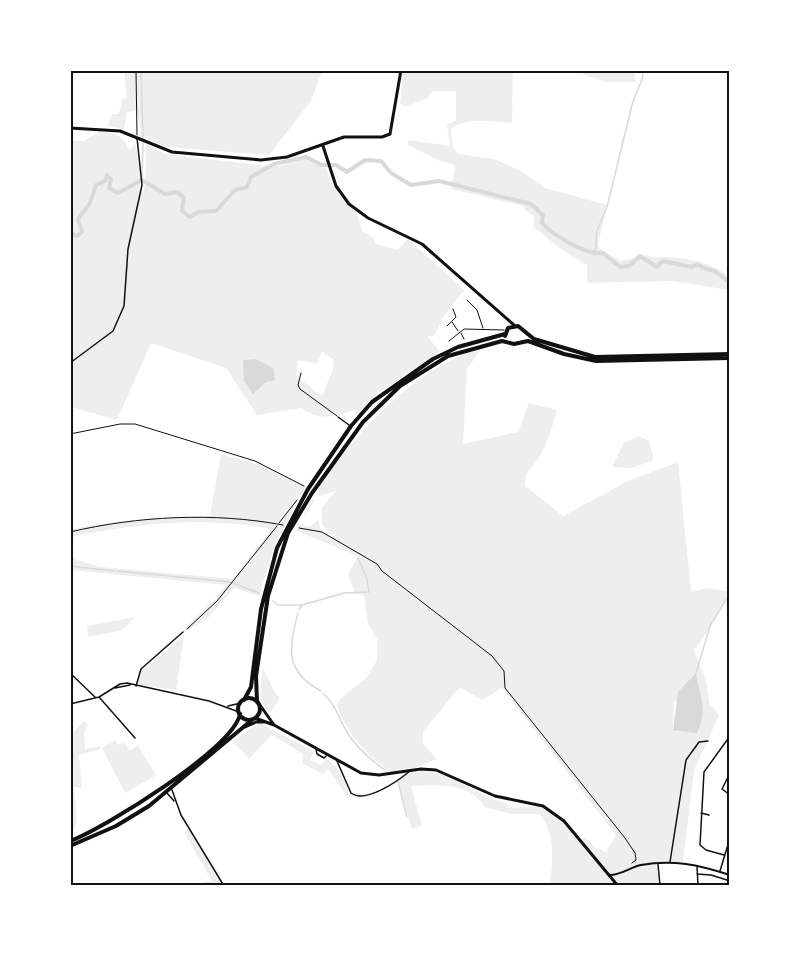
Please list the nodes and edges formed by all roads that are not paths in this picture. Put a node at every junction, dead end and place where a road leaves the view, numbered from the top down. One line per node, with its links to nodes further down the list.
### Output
1 (136, 70): 4 (lane)
2 (401, 70): 5 (main road)
3 (70, 128): 4 (main road)
4 (137, 137): 5 (main road); 21 (street)
5 (323, 146): 8 (main road)
6 (467, 300): 12 (lane)
7 (453, 309): 9 (lane)
8 (507, 321): 10 (main road); 13 (main road)
9 (452, 322): 11 (lane); 14 (lane)
10 (514, 325): 13 (highway); 15 (highway)
11 (447, 326)
12 (484, 330): 13 (lane); 14 (lane)
13 (506, 331): 19 (highway); 24 (highway)
14 (460, 332): 16 (lane); 17 (lane)
15 (524, 334): 18 (highway); 20 (highway)
16 (464, 339)
17 (449, 341)
18 (522, 341): 19 (highway); 20 (highway)
19 (508, 342): 25 (highway)
20 (729, 356)
21 (70, 363)
22 (301, 373): 23 (lane)
23 (338, 417): 24 (street)
24 (351, 426): 25 (street); 26 (highway)
25 (358, 429): 26 (highway)
26 (291, 521): 27 (highway)
27 (286, 532): 33 (highway); 35 (highway)
28 (183, 632): 30 (street)
29 (70, 673): 32 (street)
30 (136, 686): 31 (street); 36 (street)
31 (99, 697): 32 (street); 42 (street)
32 (95, 698): 34 (street)
33 (243, 701): 35 (highway); 36 (street); 37 (highway)
34 (70, 704)
35 (258, 704): 38 (highway); 39 (main road)
36 (227, 706): 37 (street)
37 (240, 713): 38 (highway); 47 (highway)
38 (254, 718): 39 (main road); 40 (highway)
39 (273, 725): 40 (main road); 44 (main road)
40 (241, 728): 48 (highway)
41 (729, 736): 52 (street)
42 (135, 738)
43 (708, 741): 58 (street)
44 (337, 761): 45 (main road); 45 (street)
45 (411, 770): 64 (main road)
46 (729, 773): 50 (street)
47 (166, 785): 49 (street); 55 (highway)
48 (172, 789): 49 (highway); 51 (street)
49 (167, 792): 51 (street); 56 (highway)
50 (729, 795)
51 (175, 801): 70 (street)
52 (701, 813): 53 (street); 57 (street)
53 (709, 815)
54 (729, 838): 57 (street)
55 (70, 840)
56 (70, 846)
57 (724, 855): 63 (street)
58 (670, 862): 59 (street); 60 (street)
59 (658, 863): 62 (street); 72 (street)
60 (697, 865): 61 (street); 65 (street)
61 (711, 869): 63 (street); 66 (street)
62 (623, 871): 64 (street); 68 (street)
63 (720, 872): 67 (street)
64 (608, 874): 68 (main road)
65 (697, 874): 66 (street); 73 (street)
66 (705, 874): 69 (street)
67 (729, 875)
68 (613, 880): 71 (main road)
69 (729, 881)
70 (224, 885)
71 (618, 885)
72 (660, 885)
73 (698, 885)

